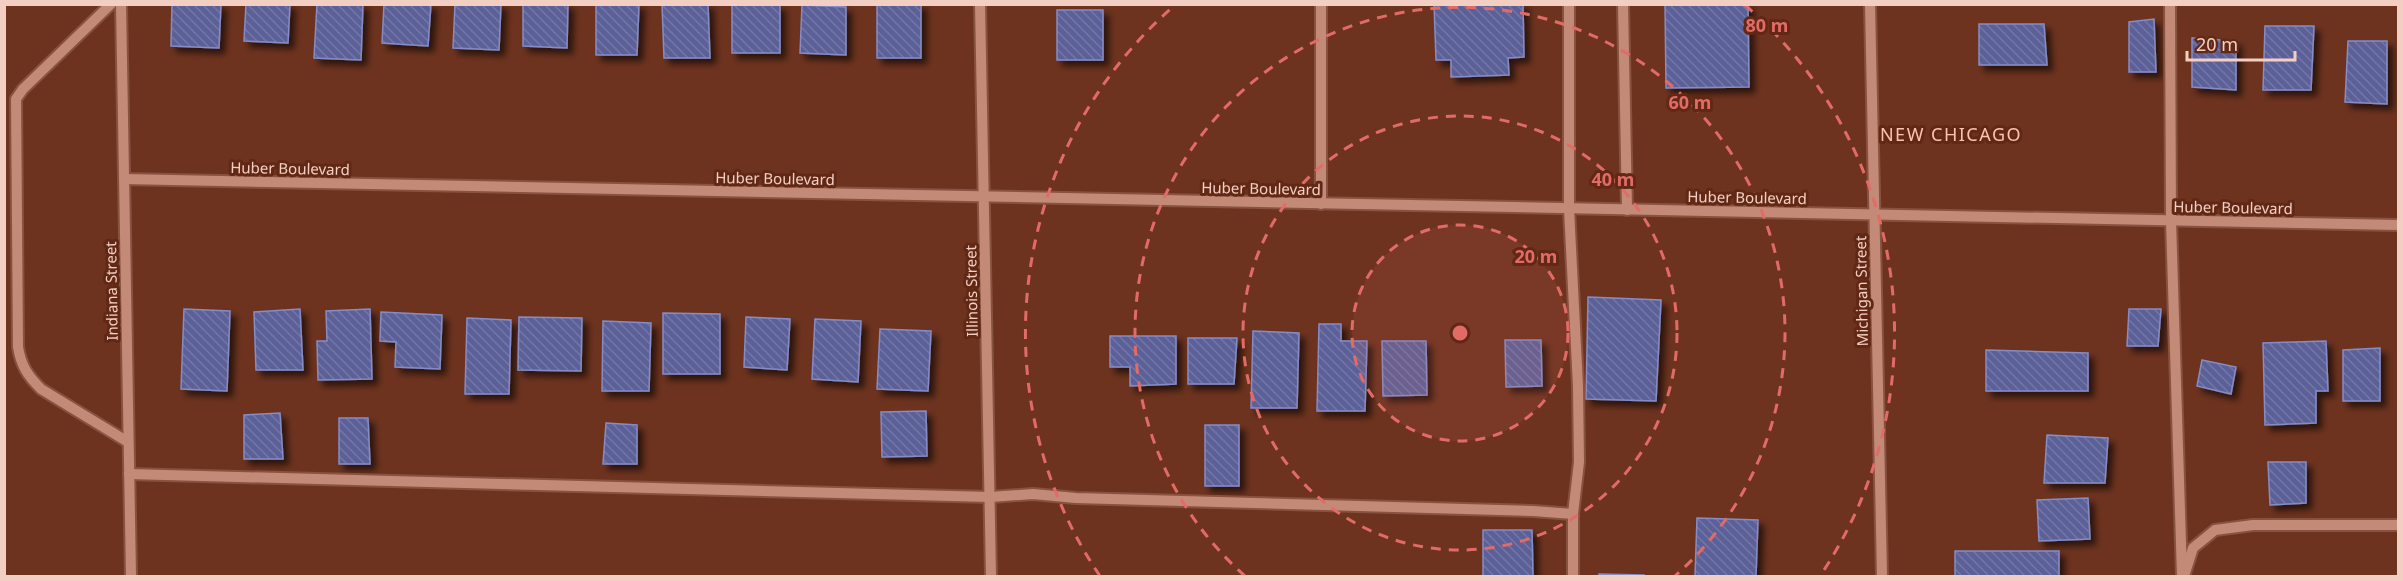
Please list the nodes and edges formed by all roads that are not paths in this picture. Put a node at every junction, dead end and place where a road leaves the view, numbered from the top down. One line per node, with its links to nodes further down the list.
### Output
1 (111, 4): 17 (street)
2 (120, 4): 9 (street, Indiana Street)
3 (980, 4): 10 (street, Illinois Street)
4 (1321, 4): 11 (street)
5 (1569, 4): 12 (street)
6 (1623, 4): 13 (street)
7 (1870, 4): 14 (street, Michigan Street)
8 (2170, 4): 15 (street)
9 (123, 179): 10 (street, Huber Boulevard); 17 (street, Indiana Street)
10 (984, 197): 11 (street, Huber Boulevard); 19 (street, Illinois Street)
11 (1321, 204): 12 (street, Huber Boulevard)
12 (1569, 209): 13 (street, Huber Boulevard); 20 (street)
13 (1627, 210): 14 (street, Huber Boulevard)
14 (1875, 215): 15 (street, Huber Boulevard); 25 (street, Michigan Street)
15 (2170, 221): 16 (street, Huber Boulevard); 26 (street)
16 (2398, 225)
17 (129, 442): 18 (street, Indiana Street)
18 (129, 474): 19 (street); 22 (street, Indiana Street)
19 (990, 497): 20 (street); 23 (street, Illinois Street)
20 (1573, 514): 24 (street)
21 (2398, 525): 26 (street)
22 (131, 576)
23 (991, 576)
24 (1573, 576)
25 (1881, 576)
26 (2183, 576)

